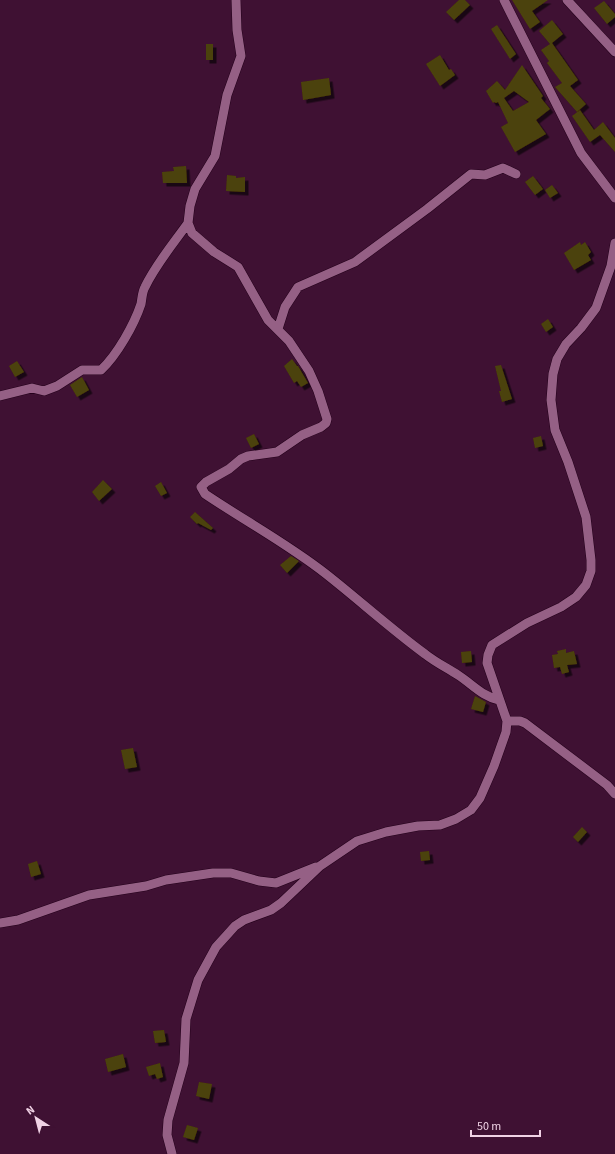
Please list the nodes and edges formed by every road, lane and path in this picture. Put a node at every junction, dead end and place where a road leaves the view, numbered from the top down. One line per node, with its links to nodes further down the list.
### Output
1 (236, 0): 7 (street)
2 (504, 0): 6 (street)
3 (567, 0): 4 (street)
4 (615, 52)
5 (516, 174): 9 (street)
6 (615, 197)
7 (188, 223): 9 (street); 10 (street)
8 (615, 243): 11 (street)
9 (278, 329): 11 (street)
10 (0, 396)
11 (499, 700): 12 (street)
12 (507, 721): 13 (street); 14 (street)
13 (615, 794)
14 (320, 866): 15 (street); 16 (street)
15 (0, 923)
16 (172, 1154)

